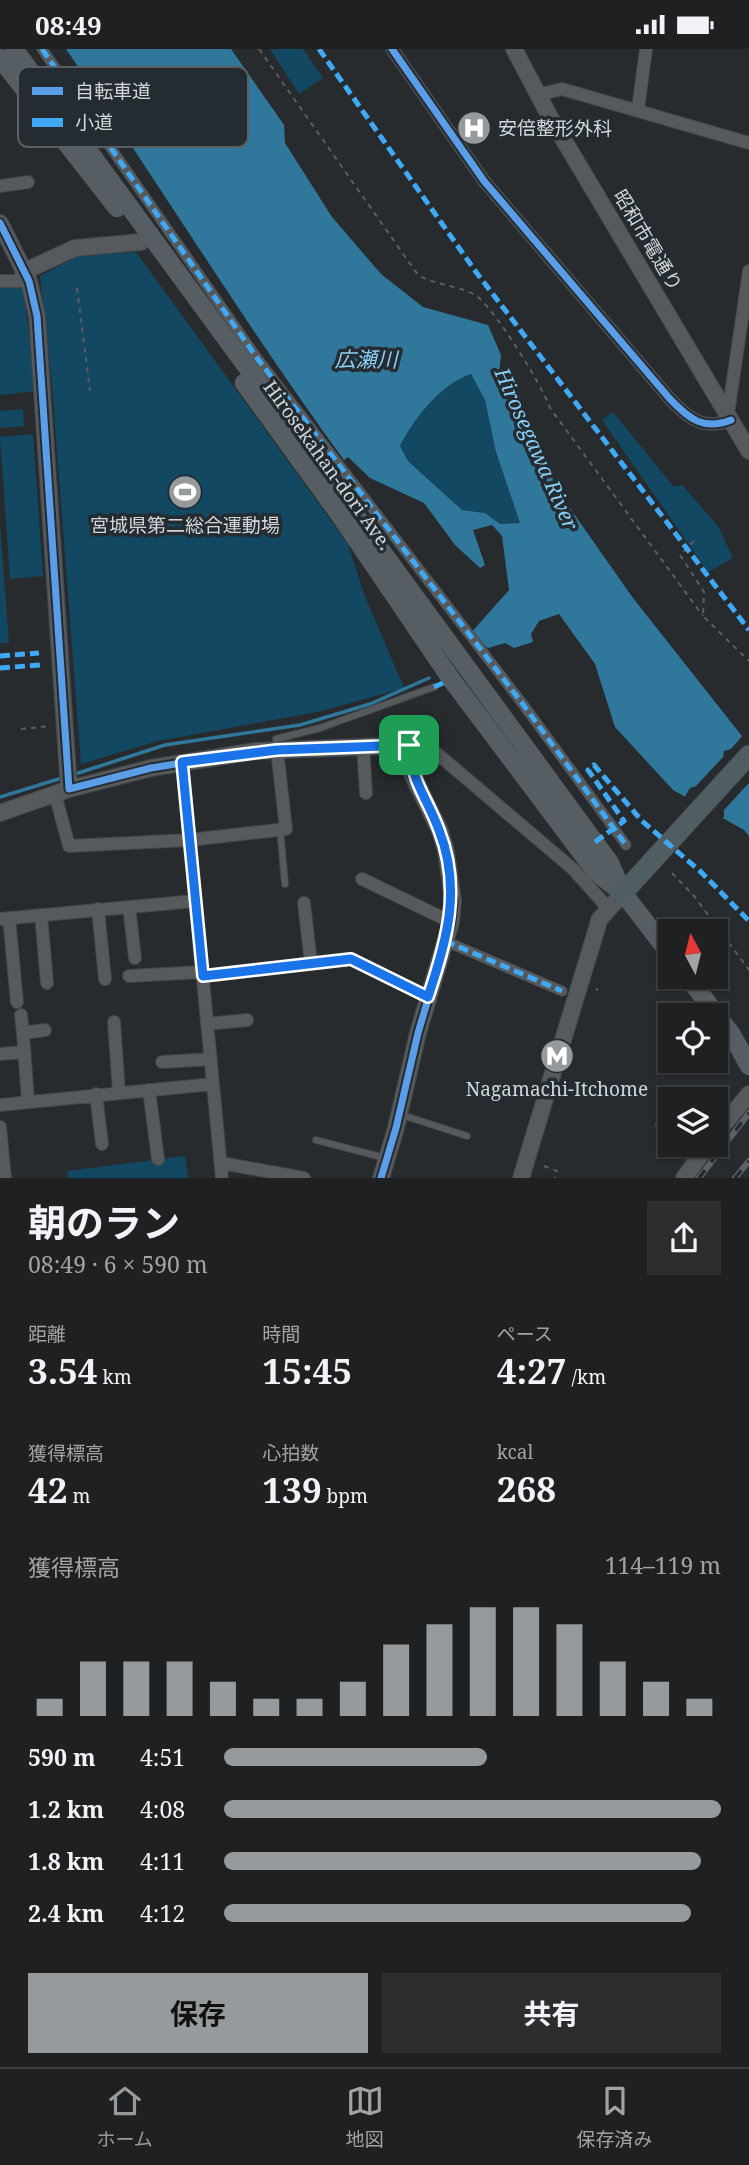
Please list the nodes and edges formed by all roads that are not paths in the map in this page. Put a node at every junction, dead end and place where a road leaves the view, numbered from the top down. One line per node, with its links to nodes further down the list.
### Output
1 (14, 49): 7 (main road, Hirosekahan-dori Ave.)
2 (42, 49): 8 (street)
3 (392, 49): 23 (street)
4 (514, 49): 10 (street, 昭和市電通り)
5 (646, 49): 11 (street)
6 (0, 58): 9 (main road, Hirosekahan-dori Ave.)
7 (27, 67)
8 (55, 67)
9 (18, 81)
10 (537, 95): 11 (street); 23 (street, 昭和市電通り)
11 (638, 109): 12 (street)
12 (749, 143)
13 (68, 147): 19 (main road, Hirosekahan-dori Ave.)
14 (86, 147): 41 (main road, Hirosekahan-dori Ave.)
15 (110, 147): 38 (street)
16 (28, 181): 17 (street)
17 (0, 186)
18 (0, 223): 21 (street)
19 (141, 242): 21 (street); 34 (main road, Hirosekahan-dori Ave.)
20 (749, 271): 23 (street)
21 (26, 277): 22 (street); 31 (street)
22 (0, 281)
23 (729, 417): 24 (street, 昭和市電通り)
24 (747, 444)
25 (434, 687): 26 (lane)
26 (276, 744): 28 (street); 30 (street); 35 (street)
27 (409, 745): 28 (street); 37 (street); 49 (street)
28 (363, 747): 32 (street)
29 (749, 755): 41 (main road)
30 (182, 762): 31 (street); 36 (street)
31 (64, 789): 33 (street); 36 (street)
32 (366, 793)
33 (0, 813)
34 (564, 827): 37 (street); 41 (main road, Hirosekahan-dori Ave.)
35 (280, 829): 36 (street); 40 (lane)
36 (190, 840): 42 (street)
37 (545, 845): 46 (street)
38 (625, 845)
39 (362, 879): 49 (street)
40 (285, 884)
41 (623, 893): 46 (street); 50 (main road, Hirosekahan-dori Ave.)
42 (195, 901): 44 (street); 54 (street)
43 (304, 903): 53 (street)
44 (129, 907): 45 (street); 52 (street)
45 (98, 909): 47 (street); 56 (street)
46 (609, 909): 94 (street)
47 (41, 915): 48 (street); 57 (street)
48 (5, 918): 61 (street)
49 (451, 922): 51 (street)
50 (658, 938)
51 (446, 941): 59 (street); 60 (street)
52 (135, 958)
53 (311, 963): 54 (street); 60 (street)
54 (202, 974): 55 (street); 65 (street)
55 (129, 977)
56 (105, 979)
57 (47, 983)
58 (697, 989): 72 (main road)
59 (562, 991)
60 (428, 997): 80 (street)
61 (17, 1002)
62 (21, 1015): 67 (street)
63 (247, 1020): 65 (street)
64 (114, 1022): 75 (street)
65 (207, 1024): 70 (street)
66 (46, 1030): 67 (street)
67 (23, 1033): 68 (street)
68 (24, 1052): 69 (street); 78 (street)
69 (0, 1054)
70 (211, 1059): 71 (street); 73 (street)
71 (162, 1062)
72 (749, 1066)
73 (213, 1084): 74 (street); 89 (street)
74 (149, 1090): 75 (street); 87 (street)
75 (119, 1093): 76 (street)
76 (96, 1094): 78 (street); 85 (street)
77 (749, 1094): 81 (street)
78 (29, 1101): 79 (street)
79 (0, 1105)
80 (400, 1114): 83 (lane); 88 (street)
81 (728, 1119)
82 (0, 1127): 90 (street)
83 (467, 1136)
84 (316, 1140): 88 (lane)
85 (102, 1145)
86 (699, 1157): 95 (street)
87 (158, 1159)
88 (387, 1159): 93 (street)
89 (221, 1163): 91 (street); 92 (street)
90 (5, 1178)
91 (222, 1178)
92 (304, 1178)
93 (381, 1178)
94 (521, 1178)
95 (684, 1178)

